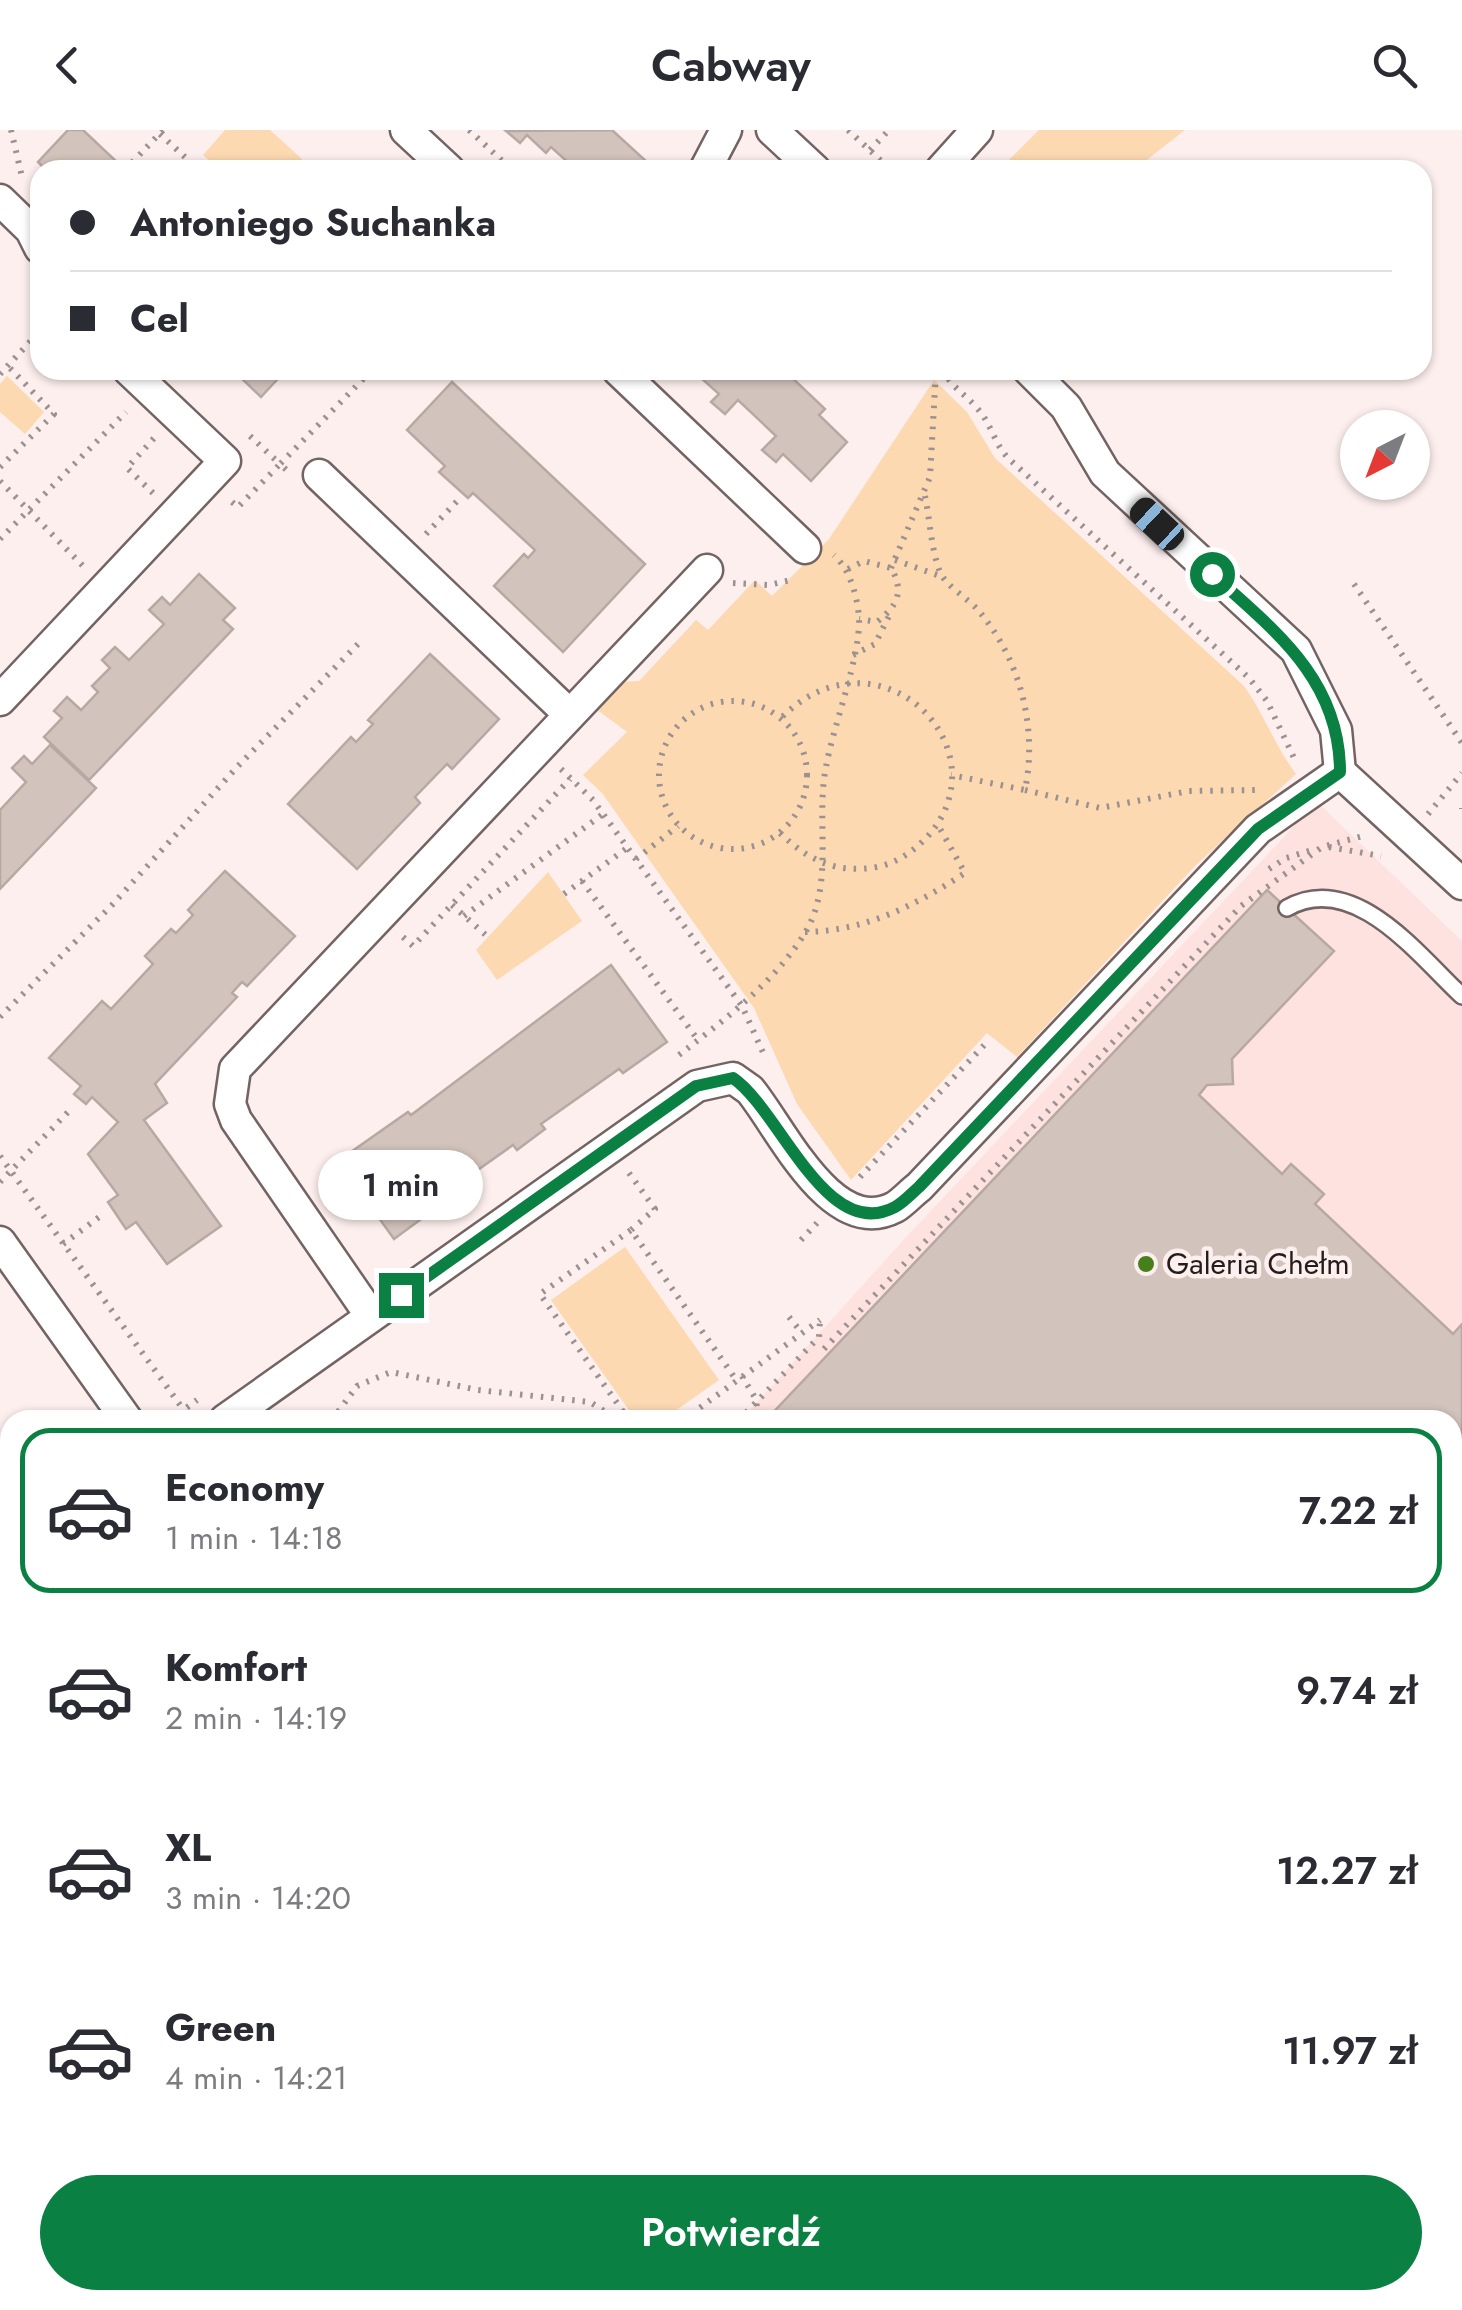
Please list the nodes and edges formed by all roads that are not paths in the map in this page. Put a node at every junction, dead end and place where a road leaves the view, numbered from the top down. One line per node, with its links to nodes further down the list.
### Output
1 (406, 130): 5 (street)
2 (726, 130): 6 (street)
3 (772, 130): 7 (street)
4 (977, 130): 8 (street)
5 (438, 160)
6 (711, 160)
7 (804, 160)
8 (950, 160)
9 (12, 193): 10 (street)
10 (30, 228)
11 (140, 380): 17 (street)
12 (628, 380): 15 (street)
13 (1039, 380): 19 (street)
14 (318, 475): 18 (street)
15 (812, 561)
16 (707, 570): 18 (street)
17 (0, 700)
18 (568, 714): 24 (street)
19 (1319, 785): 20 (street); 24 (street)
20 (1460, 879)
21 (1286, 908): 22 (lane)
22 (1462, 996)
23 (0, 1242): 25 (street)
24 (371, 1316): 26 (street)
25 (120, 1410)
26 (239, 1410)

